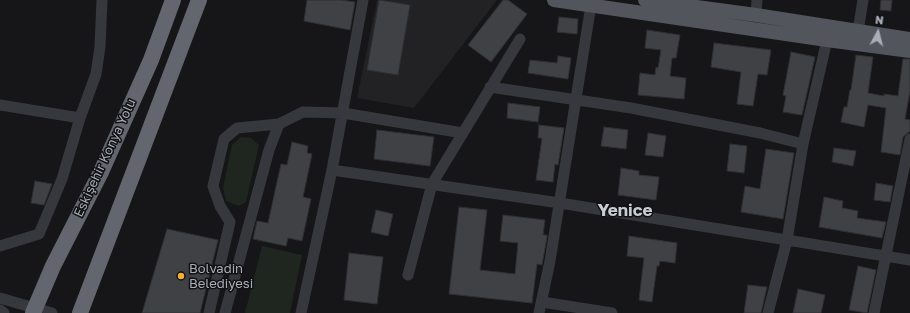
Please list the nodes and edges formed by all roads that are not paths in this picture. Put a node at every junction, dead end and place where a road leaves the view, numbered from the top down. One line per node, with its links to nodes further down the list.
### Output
1 (102, 0): 20 (street)
2 (172, 0): 36 (highway, Eskişehir Konya Yolu)
3 (199, 0): 39 (highway, Eskişehir Konya Yolu)
4 (363, 0): 19 (street)
5 (554, 0): 9 (main road)
6 (645, 0): 10 (main road)
7 (757, 0): 10 (street)
8 (863, 0): 11 (street)
9 (590, 3): 14 (main road); 17 (street)
10 (756, 15): 11 (main road)
11 (858, 31): 12 (main road)
12 (910, 39)
13 (520, 40): 16 (street)
14 (827, 40): 15 (main road); 24 (street)
15 (910, 51)
16 (490, 87): 17 (street); 22 (street)
17 (576, 100): 24 (street); 27 (street)
18 (0, 105): 20 (street)
19 (343, 113): 21 (street); 22 (street); 25 (street)
20 (80, 118): 29 (street)
21 (279, 124): 40 (street); 41 (street)
22 (463, 132): 26 (street)
23 (910, 139): 30 (street)
24 (803, 144): 28 (street)
25 (332, 170): 26 (street); 42 (street)
26 (432, 184): 27 (street); 32 (street)
27 (560, 203): 28 (street); 34 (street)
28 (787, 240): 30 (street); 44 (street)
29 (0, 246)
30 (886, 257): 31 (street); 45 (street)
31 (910, 260)
32 (408, 275)
33 (0, 298): 36 (street)
34 (541, 308): 43 (street)
35 (0, 310): 37 (street)
36 (34, 310): 38 (street)
37 (4, 313)
38 (52, 313)
39 (80, 313)
40 (209, 313)
41 (225, 313)
42 (301, 313)
43 (612, 313)
44 (768, 313)
45 (874, 313)

